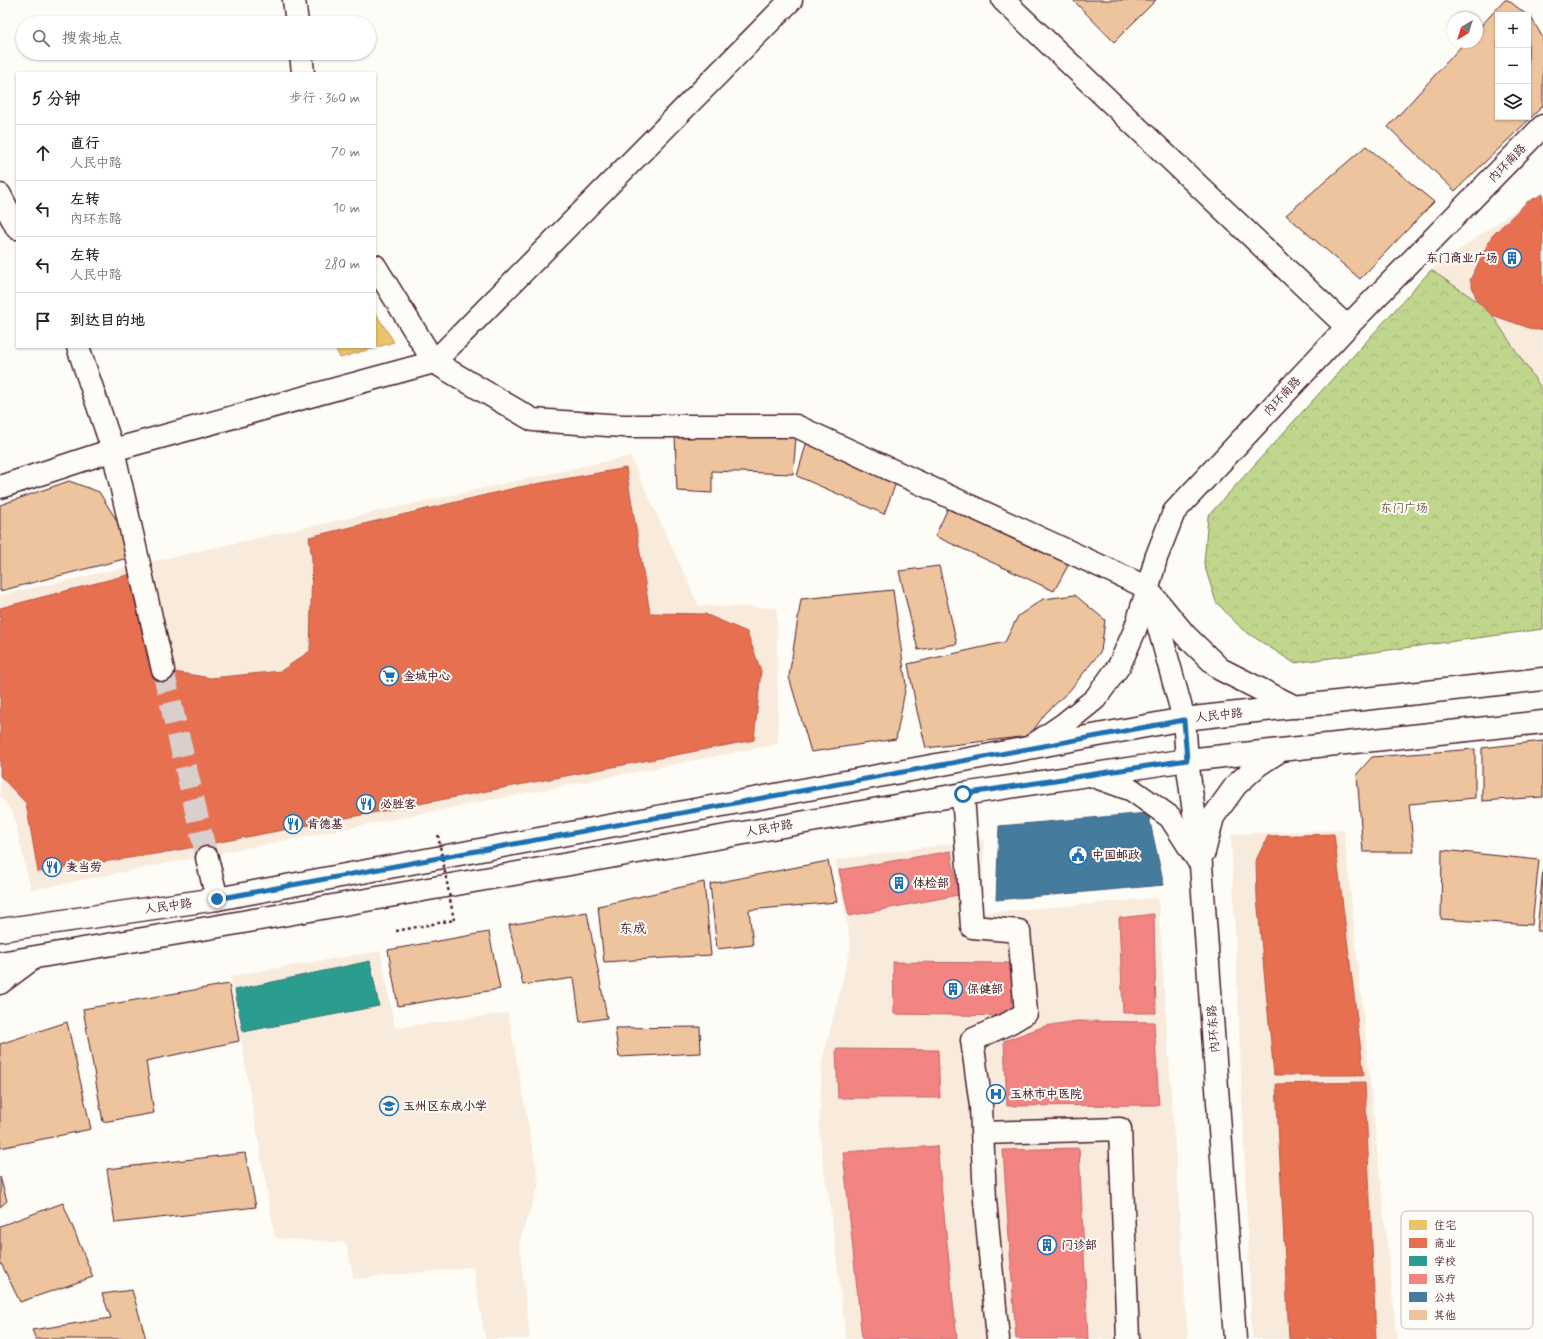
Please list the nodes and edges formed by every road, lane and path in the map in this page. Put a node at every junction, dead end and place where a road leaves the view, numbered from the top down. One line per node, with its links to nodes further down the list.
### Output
1 (294, 0): 4 (main road)
2 (791, 0): 13 (main road)
3 (1003, 0): 11 (main road)
4 (296, 16)
5 (302, 60): 6 (main road)
6 (303, 72)
7 (1543, 126): 11 (main road, 内环南路)
8 (0, 195): 9 (main road)
9 (16, 226)
10 (376, 268): 13 (main road)
11 (1347, 327): 16 (main road, 内环南路)
12 (78, 348): 14 (main road)
13 (434, 362): 14 (main road); 16 (main road)
14 (113, 450): 15 (main road); 17 (main road)
15 (0, 487)
16 (1148, 588): 19 (main road); 20 (main road); 22 (main road, 内环南路)
17 (163, 670)
18 (1543, 679): 19 (main road, 人民中路)
19 (1296, 707): 20 (main road, 人民中路)
20 (1184, 720): 22 (main road, 人民中路); 24 (main road, 内环东路)
21 (1543, 722): 23 (main road, 人民中路)
22 (1027, 749): 30 (main road, 人民中路)
23 (1284, 749): 24 (main road, 人民中路); 29 (main road)
24 (1187, 760): 25 (main road, 人民中路); 29 (main road, 内环东路)
25 (1087, 774): 26 (main road, 人民中路); 29 (main road)
26 (963, 794): 33 (main road, 人民中路); 36 (main road)
27 (438, 834): 32 (path, bridge)
28 (207, 858): 30 (main road)
29 (1201, 865): 39 (main road, 内环东路)
30 (217, 899): 31 (main road, 人民中路)
31 (0, 930)
32 (396, 931)
33 (35, 957): 34 (main road, 人民中路); 35 (main road)
34 (0, 963)
35 (0, 983)
36 (983, 1133): 37 (main road); 38 (main road)
37 (998, 1339)
38 (1128, 1339)
39 (1236, 1339)

